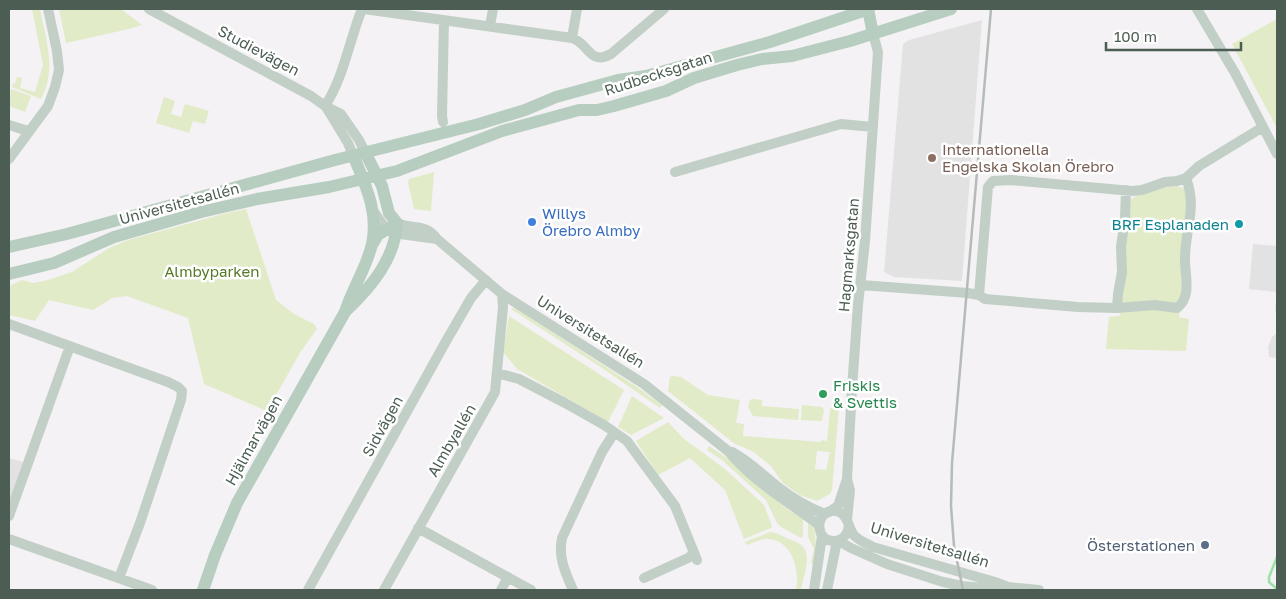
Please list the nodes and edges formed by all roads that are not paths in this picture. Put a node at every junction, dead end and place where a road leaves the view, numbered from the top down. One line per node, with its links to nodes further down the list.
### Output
1 (48, 9): 19 (street)
2 (149, 9): 14 (street, Studievägen)
3 (363, 9): 10 (street); 14 (street)
4 (493, 9): 11 (street)
5 (577, 9): 13 (street)
6 (664, 9): 13 (street)
7 (868, 9): 12 (main road); 20 (main road, Rudbecksgatan)
8 (951, 9): 12 (main road, Rudbecksgatan)
9 (1197, 9): 17 (street)
10 (444, 20): 11 (street); 15 (street)
11 (490, 26): 13 (street)
12 (873, 34): 18 (street, Hagmarksgatan); 24 (main road, Rudbecksgatan)
13 (572, 38)
14 (325, 106): 20 (street, Studievägen)
15 (443, 122)
16 (9, 126): 19 (street)
17 (1263, 126): 21 (street); 25 (street)
18 (873, 127): 23 (street); 34 (street, Hagmarksgatan)
19 (28, 131): 22 (street)
20 (359, 154): 24 (main road, Studievägen); 26 (main road); 31 (main road, Universitetsallén)
21 (1277, 154)
22 (9, 159)
23 (675, 172)
24 (376, 175): 26 (main road, Universitetsallén); 29 (main road)
25 (1186, 178): 27 (street); 37 (street)
26 (363, 179): 28 (main road); 32 (main road, Universitetsallén)
27 (1126, 190): 36 (street); 37 (street)
28 (373, 211): 29 (street); 30 (main road, Hjälmarvägen)
29 (393, 229): 30 (main road); 33 (street, Universitetsallén); 38 (main road, Hjälmarvägen)
30 (372, 245): 38 (main road, Hjälmarvägen)
31 (9, 247)
32 (9, 274)
33 (486, 280): 35 (street, Universitetsallén); 59 (street, Sidvägen)
34 (861, 285): 36 (street); 44 (street, Hagmarksgatan)
35 (502, 294): 41 (street, Almbyallén); 43 (street, Universitetsallén)
36 (979, 295): 37 (street)
37 (1117, 308)
38 (345, 312): 58 (main road, Hjälmarvägen)
39 (9, 324): 40 (street)
40 (70, 346): 46 (street); 54 (street)
41 (497, 373): 42 (street); 49 (street, Almbyallén)
42 (614, 433): 55 (street); 63 (street)
43 (728, 451): 45 (street, Universitetsallén); 48 (street, Universitetsallén)
44 (847, 479): 45 (street, Hagmarksgatan); 47 (street, Hagmarksgatan)
45 (827, 513): 47 (street); 48 (street)
46 (9, 516)
47 (848, 522): 52 (street); 56 (street, Universitetsallén)
48 (819, 525): 50 (street)
49 (418, 528): 53 (street); 60 (street, Almbyallén)
50 (822, 536): 52 (street); 64 (street)
51 (9, 539): 54 (street)
52 (838, 541): 56 (street, Universitetsallén); 65 (street)
53 (508, 577): 61 (street); 62 (street)
54 (119, 578): 57 (street)
55 (644, 578)
56 (1008, 587): 66 (street, Universitetsallén)
57 (152, 590)
58 (203, 590)
59 (308, 590)
60 (384, 590)
61 (501, 590)
62 (531, 590)
63 (573, 590)
64 (814, 590)
65 (827, 590)
66 (1039, 590)

